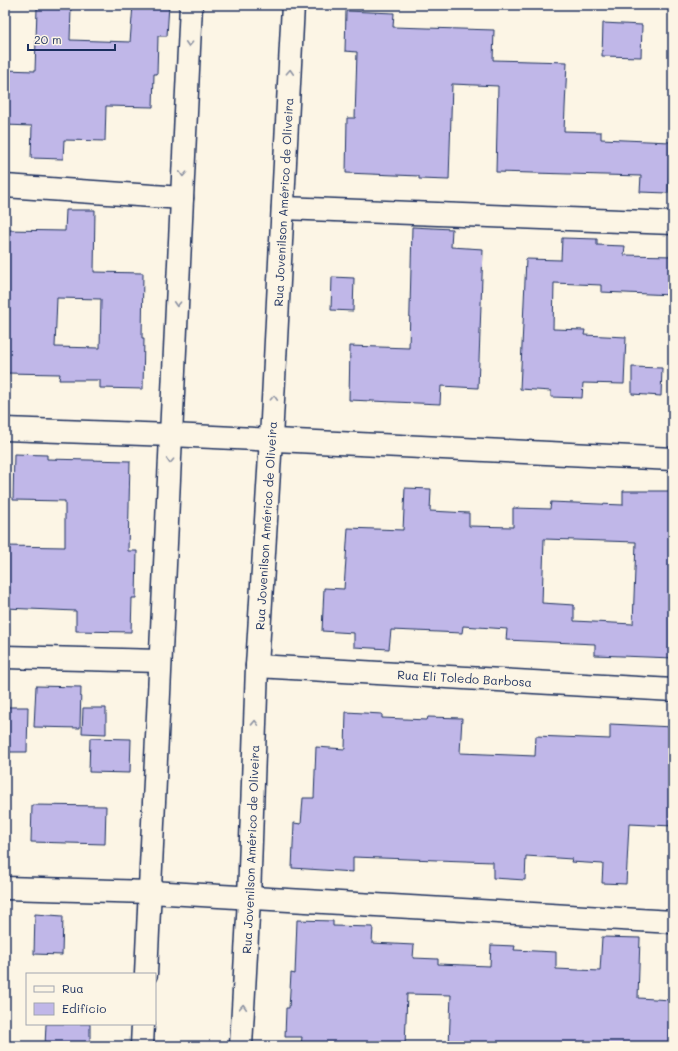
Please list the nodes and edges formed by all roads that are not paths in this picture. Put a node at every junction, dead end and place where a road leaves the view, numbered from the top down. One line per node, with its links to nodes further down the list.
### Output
1 (191, 5): 4 (street, one-way to 4)
2 (293, 5): 5 (street, Rua Jovenilson Américo de Oliveira, one-way to 2)
3 (5, 186): 4 (street)
4 (182, 198): 8 (street, one-way to 8)
5 (283, 208): 6 (street); 9 (street, Rua Jovenilson Américo de Oliveira, one-way to 5)
6 (673, 223)
7 (5, 429): 8 (street)
8 (171, 435): 9 (street); 12 (street, one-way to 12)
9 (271, 439): 10 (street); 13 (street, Rua Jovenilson Américo de Oliveira)
10 (673, 459)
11 (5, 657): 12 (street)
12 (160, 661): 16 (street)
13 (257, 666): 14 (street, Rua Eli Toledo Barbosa); 17 (street, Rua Jovenilson Américo de Oliveira, one-way to 13)
14 (673, 690)
15 (5, 888): 16 (street)
16 (150, 892): 17 (street); 19 (street)
17 (249, 898): 18 (street); 22 (street, Rua Jovenilson Américo de Oliveira, one-way to 17)
18 (673, 922)
19 (146, 973)
20 (143, 1025): 21 (street)
21 (142, 1046)
22 (242, 1046)

